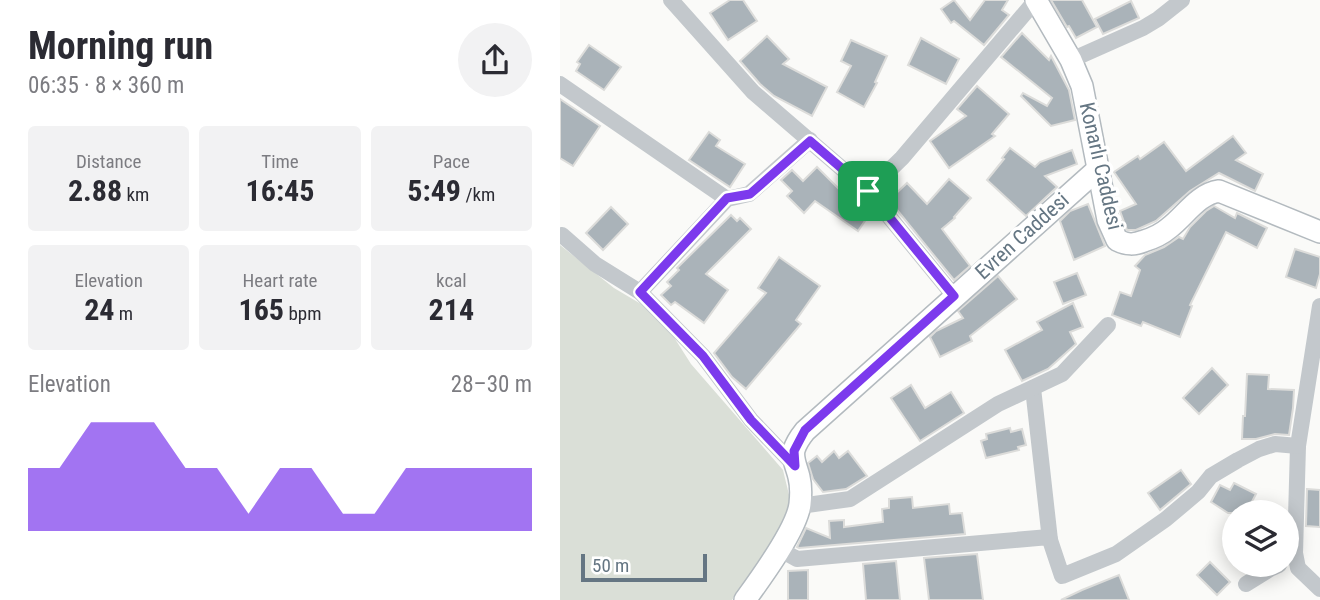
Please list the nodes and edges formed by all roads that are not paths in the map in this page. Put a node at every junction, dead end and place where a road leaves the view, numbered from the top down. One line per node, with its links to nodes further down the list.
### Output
1 (671, 0): 6 (street)
2 (1036, 0): 4 (street, Konarlı Caddesi); 8 (street)
3 (1182, 0): 4 (street)
4 (1071, 61): 7 (street, Konarlı Caddesi)
5 (560, 84): 9 (street)
6 (810, 141): 8 (street); 9 (street)
7 (1098, 169): 10 (street, Konarlı Caddesi); 13 (street, Evren Caddesi)
8 (868, 191): 13 (street)
9 (727, 198): 12 (street)
10 (1320, 232)
11 (562, 235): 12 (street)
12 (640, 292): 18 (street)
13 (954, 296): 18 (street, Evren Caddesi)
14 (1320, 306): 17 (street)
15 (1108, 325): 16 (street)
16 (1033, 388): 20 (street); 21 (street)
17 (1298, 446): 19 (street); 21 (street)
18 (795, 466): 20 (street, Evren Caddesi)
19 (1295, 500)
20 (800, 506): 22 (street, Evren Caddesi)
21 (1050, 540): 22 (street)
22 (779, 549): 27 (street, Evren Caddesi)
23 (1299, 569): 26 (street)
24 (1257, 577): 25 (street)
25 (1246, 584)
26 (1320, 589)
27 (746, 600)

